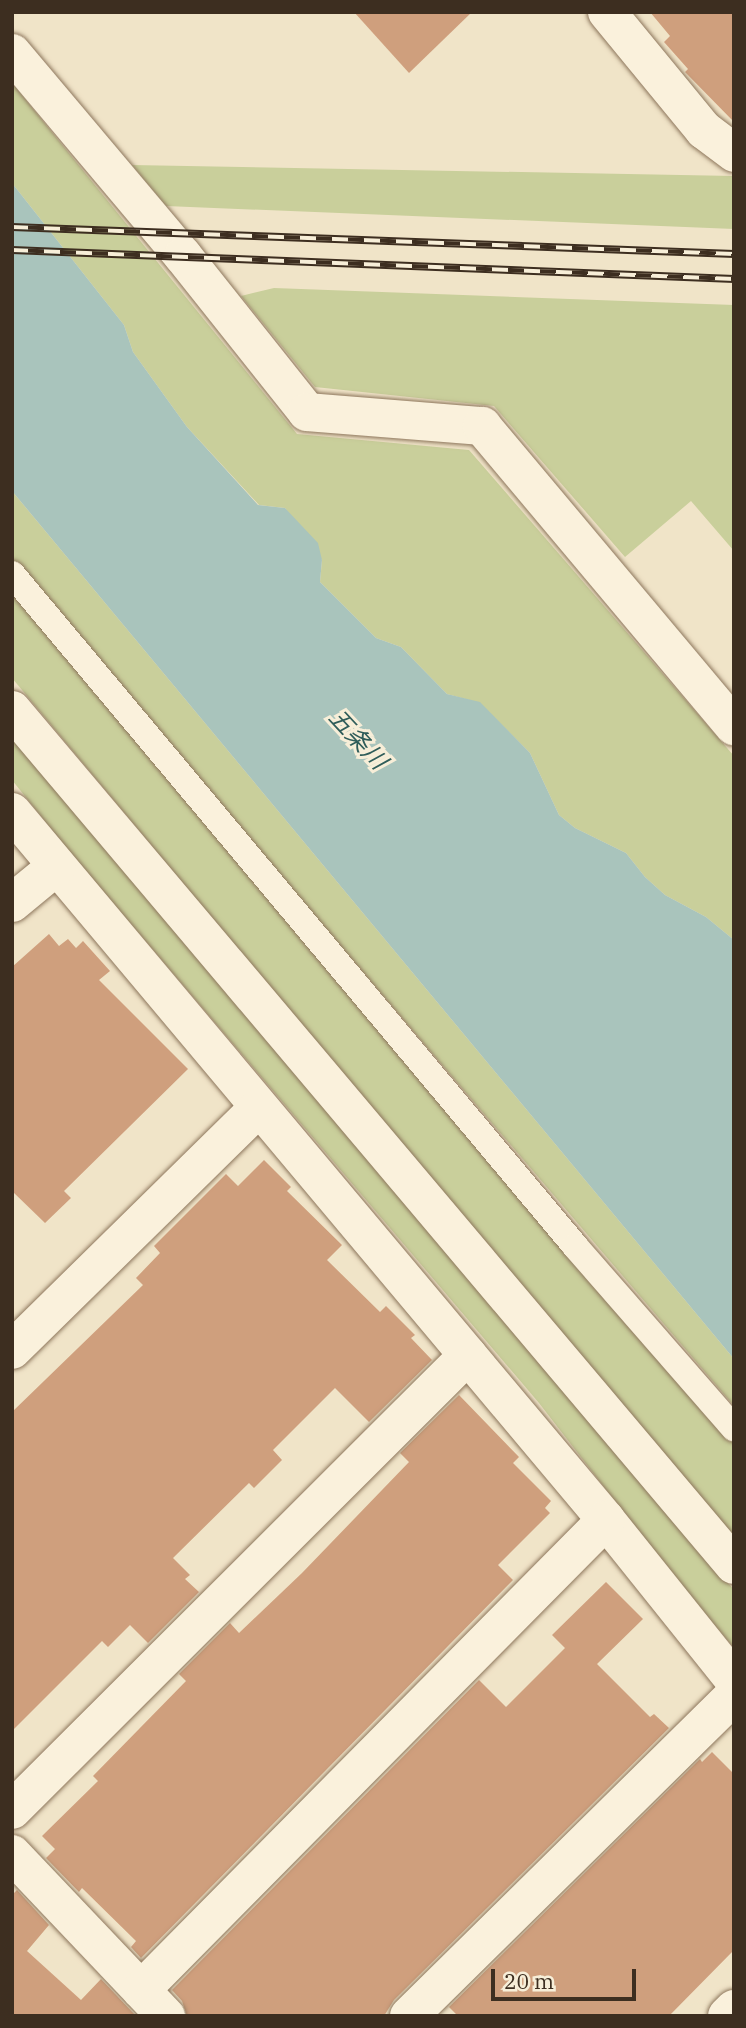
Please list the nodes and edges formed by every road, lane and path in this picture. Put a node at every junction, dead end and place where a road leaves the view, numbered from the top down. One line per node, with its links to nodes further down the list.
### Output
1 (607, 12): 3 (street)
2 (12, 53): 6 (street)
3 (734, 153)
4 (12, 574): 13 (lane)
5 (12, 710): 15 (street)
6 (734, 726)
7 (12, 812): 8 (street)
8 (57, 866): 9 (street); 10 (street)
9 (12, 903)
10 (260, 1107): 11 (street); 12 (street)
11 (12, 1350)
12 (468, 1355): 14 (street); 18 (street)
13 (734, 1428)
14 (606, 1520): 16 (street); 20 (street)
15 (734, 1566)
16 (734, 1680)
17 (734, 1695): 22 (street)
18 (12, 1810)
19 (12, 1854): 20 (street)
20 (154, 2003)
21 (734, 2009): 23 (street)
22 (409, 2016)
23 (727, 2016)

